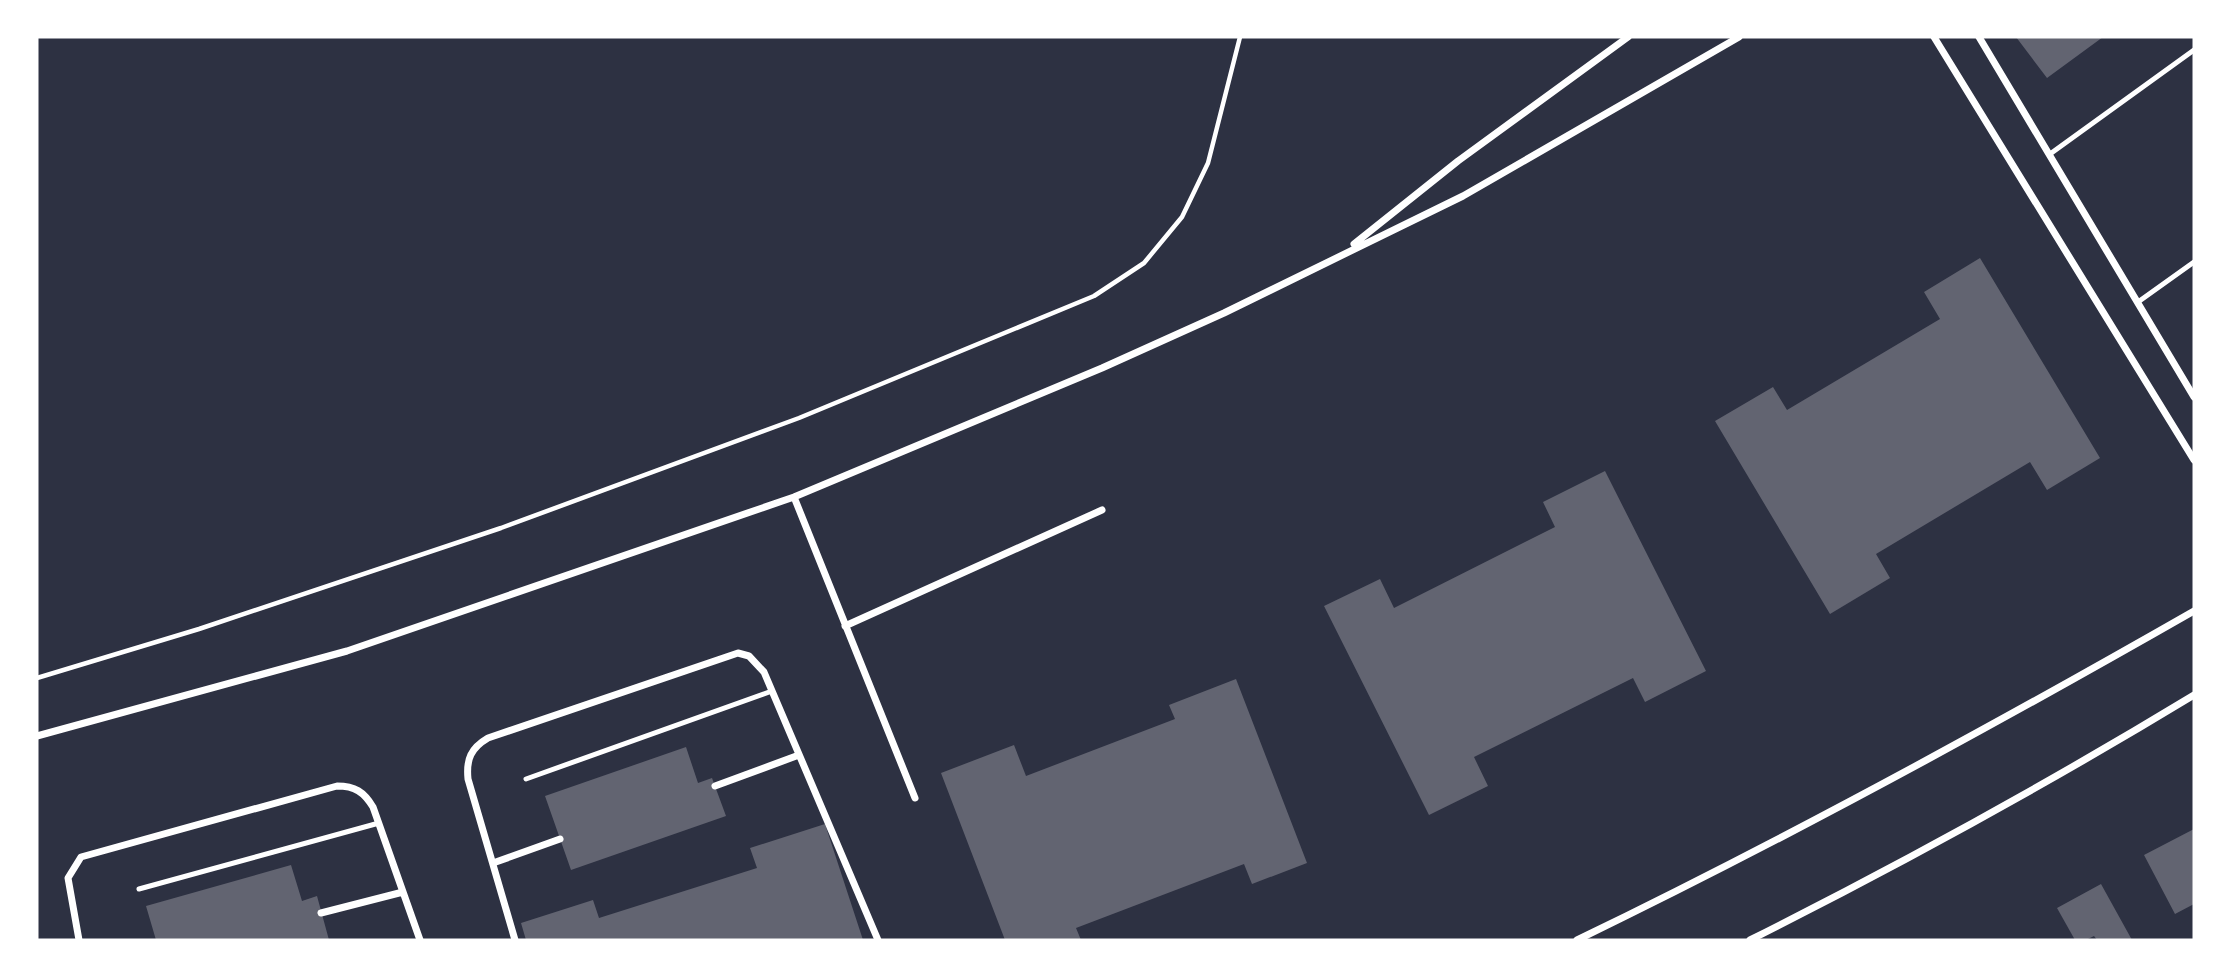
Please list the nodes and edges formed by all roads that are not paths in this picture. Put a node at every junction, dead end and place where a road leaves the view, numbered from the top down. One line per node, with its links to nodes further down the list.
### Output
1 (1628, 37): 7 (street)
2 (1739, 37): 7 (street)
3 (1934, 37): 11 (street)
4 (1979, 37): 6 (street)
5 (2194, 50): 6 (lane)
6 (2050, 154): 9 (street)
7 (1343, 253): 12 (street)
8 (2194, 262): 9 (lane)
9 (2138, 302): 10 (street)
10 (2194, 397)
11 (2194, 460)
12 (794, 497): 15 (street); 18 (street)
13 (1102, 510): 15 (street)
14 (2194, 611): 33 (street)
15 (845, 626): 22 (street)
16 (772, 691): 19 (street); 20 (lane); 25 (street)
17 (2194, 695): 34 (street)
18 (37, 736)
19 (799, 755): 21 (street); 32 (street)
20 (526, 779)
21 (715, 786)
22 (915, 798)
23 (379, 823): 26 (lane); 27 (street); 29 (street)
24 (561, 839): 25 (street)
25 (492, 863): 31 (street)
26 (139, 889)
27 (403, 892): 28 (street); 30 (street)
28 (321, 913)
29 (79, 940)
30 (420, 940)
31 (515, 940)
32 (878, 940)
33 (1577, 940)
34 (1750, 940)

